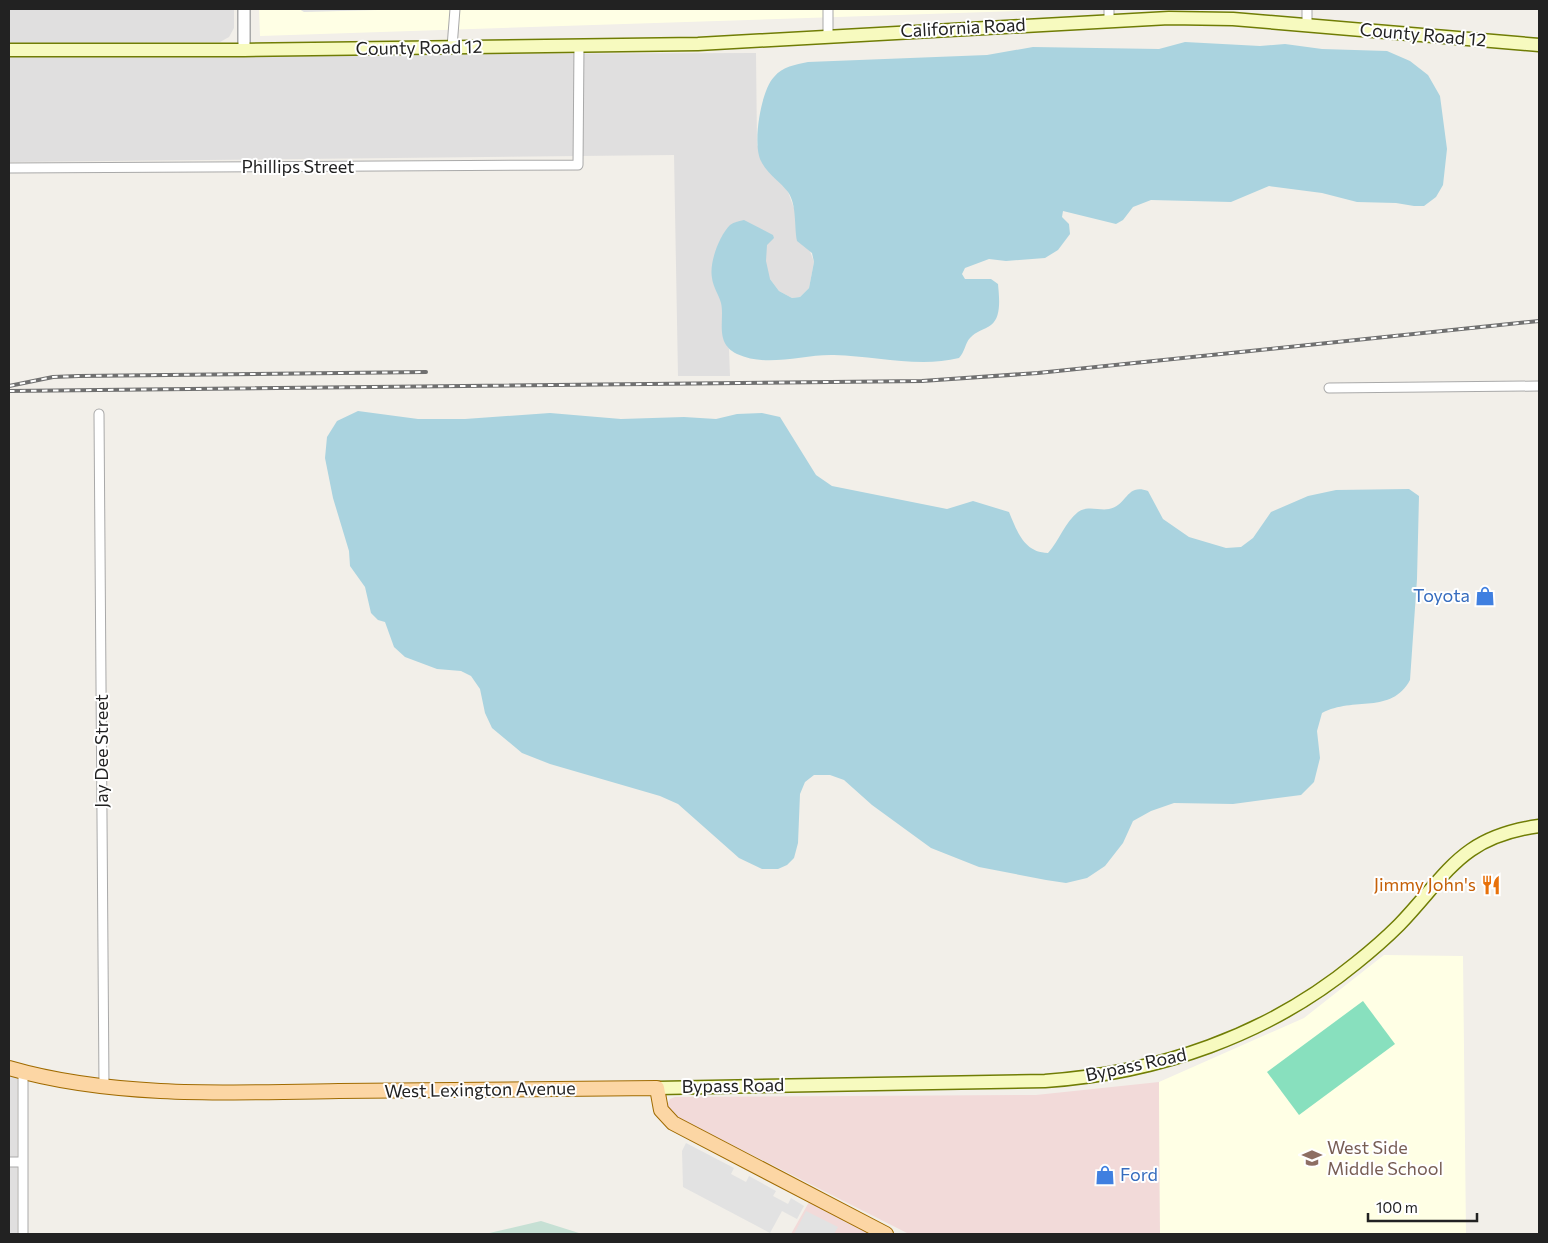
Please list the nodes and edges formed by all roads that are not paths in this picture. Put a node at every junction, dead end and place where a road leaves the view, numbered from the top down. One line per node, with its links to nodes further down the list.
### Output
1 (244, 9): 12 (street)
2 (455, 9): 10 (street)
3 (828, 9): 7 (street)
4 (1307, 9): 6 (street)
5 (1109, 14): 6 (main road, California Road); 7 (main road, California Road)
6 (1307, 25): 8 (main road, County Road 12)
7 (828, 35): 9 (main road, County Road 12)
8 (1539, 45)
9 (579, 46): 10 (main road, County Road 12); 13 (street, Phillips Street)
10 (452, 47): 12 (main road, County Road 12)
11 (9, 50): 12 (main road, County Road 12)
12 (244, 50)
13 (9, 168)
14 (1539, 386): 15 (street)
15 (1329, 388)
16 (99, 414): 20 (street, Jay Dee Street)
17 (1539, 826): 21 (main road, Bypass Road)
18 (9, 1068): 19 (main road, West Lexington Avenue)
19 (24, 1072): 20 (main road, West Lexington Avenue); 23 (street)
20 (104, 1087): 21 (main road, West Lexington Avenue)
21 (657, 1088): 25 (main road)
22 (9, 1162): 23 (street)
23 (22, 1162): 24 (street)
24 (23, 1234)
25 (886, 1234)

